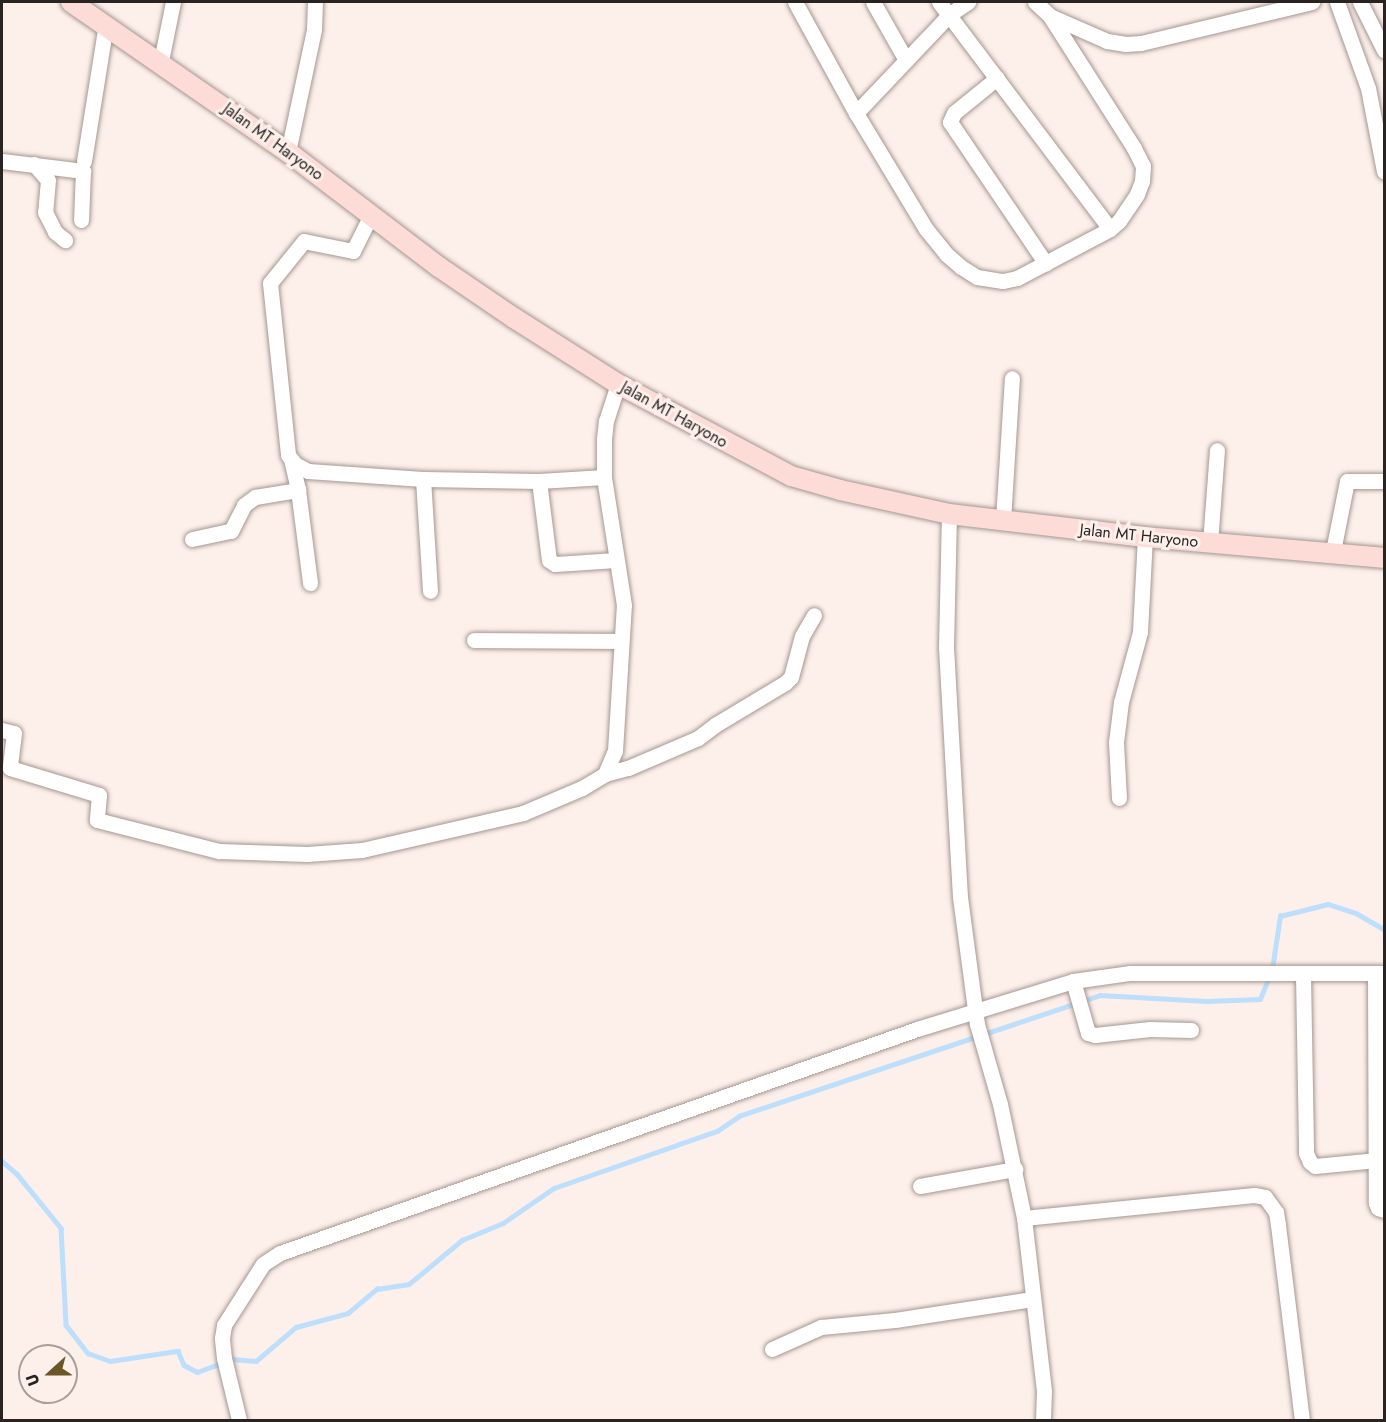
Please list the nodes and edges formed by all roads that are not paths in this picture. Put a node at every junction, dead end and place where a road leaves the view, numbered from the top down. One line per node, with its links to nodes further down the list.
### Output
1 (71, 2): 15 (main road, Jalan MT Haryono)
2 (173, 2): 18 (street)
3 (315, 2): 21 (street)
4 (795, 2): 20 (street)
5 (873, 2): 17 (street)
6 (939, 2): 13 (street)
7 (968, 2): 13 (street)
8 (1035, 2): 14 (street)
9 (1312, 2): 12 (street)
10 (1337, 2): 25 (street)
11 (1360, 2): 16 (street)
12 (1294, 4): 14 (street)
13 (950, 14): 17 (street); 19 (street)
14 (1050, 16): 28 (street)
15 (106, 24): 18 (main road, Jalan MT Haryono); 23 (street)
16 (1384, 50)
17 (906, 60): 20 (street)
18 (160, 61): 21 (main road, Jalan MT Haryono)
19 (997, 78): 28 (street); 30 (street)
20 (856, 113): 30 (street)
21 (288, 152): 26 (main road, Jalan MT Haryono)
22 (2, 161): 24 (street)
23 (84, 161)
24 (34, 164): 27 (street); 29 (street)
25 (1384, 171)
26 (371, 215): 32 (main road, Jalan MT Haryono); 34 (street)
27 (81, 220)
28 (1110, 229): 30 (street)
29 (65, 240)
30 (1046, 264)
31 (1012, 378): 41 (street)
32 (618, 384): 35 (street); 40 (main road, Jalan MT Haryono)
33 (1217, 450): 44 (street)
34 (291, 459): 36 (street); 39 (street)
35 (604, 477): 38 (street); 47 (street)
36 (423, 479): 38 (street); 49 (street)
37 (1384, 481): 45 (street)
38 (539, 482): 47 (street)
39 (298, 490): 43 (street); 48 (street)
40 (949, 514): 41 (main road, Jalan MT Haryono); 59 (street)
41 (1003, 520): 42 (main road, Jalan MT Haryono)
42 (1145, 537): 44 (main road, Jalan MT Haryono); 55 (street)
43 (192, 539)
44 (1210, 543): 45 (main road, Jalan MT Haryono)
45 (1333, 551): 46 (main road, Jalan MT Haryono)
46 (1384, 558)
47 (616, 560): 52 (street)
48 (310, 583)
49 (430, 591)
50 (814, 615): 54 (street)
51 (474, 640): 52 (street)
52 (621, 641): 54 (street)
53 (2, 730): 54 (street)
54 (605, 774)
55 (1119, 798)
56 (1380, 973): 57 (street); 61 (street)
57 (1303, 975): 58 (street); 61 (street)
58 (1074, 985): 59 (street); 60 (street)
59 (976, 1018): 62 (street); 68 (street)
60 (1191, 1030)
61 (1377, 1160): 64 (street)
62 (1015, 1169): 63 (street); 65 (street)
63 (920, 1186)
64 (1384, 1210)
65 (1024, 1218): 66 (street); 70 (street)
66 (1032, 1299): 67 (street); 69 (street)
67 (772, 1350)
68 (239, 1420)
69 (1043, 1420)
70 (1302, 1420)

